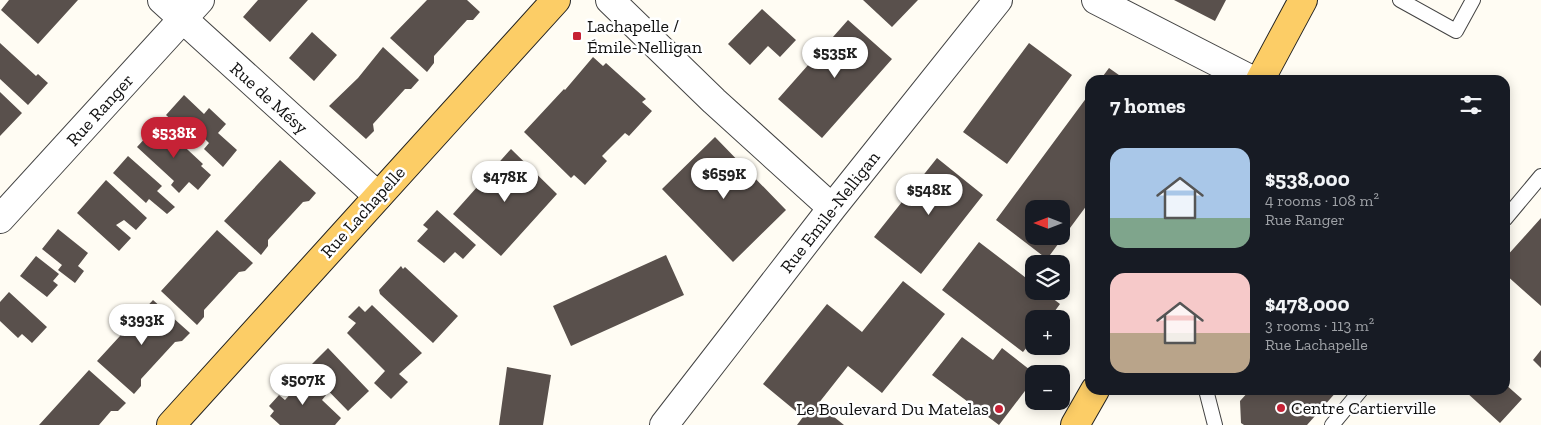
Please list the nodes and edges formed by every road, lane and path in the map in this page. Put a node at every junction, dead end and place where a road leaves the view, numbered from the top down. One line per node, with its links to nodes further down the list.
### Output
1 (162, 0): 9 (street, Rue de Mésy)
2 (556, 0): 13 (main road, Rue Lachapelle)
3 (610, 0): 14 (street)
4 (998, 0): 14 (street, Rue Emile-Nelligan)
5 (1096, 0): 10 (street)
6 (1303, 0): 11 (main road)
7 (1400, 0): 8 (lane)
8 (1473, 0)
9 (191, 10): 13 (street, Rue de Mésy); 16 (street, Rue Ranger)
10 (1242, 75)
11 (1263, 75)
12 (1541, 176): 15 (lane)
13 (378, 196): 20 (main road, Rue Lachapelle)
14 (832, 208): 21 (street, Rue Emile-Nelligan)
15 (1510, 213)
16 (0, 219)
17 (1092, 395): 22 (main road)
18 (1207, 395): 23 (lane)
19 (1357, 395): 24 (lane)
20 (171, 425)
21 (664, 425)
22 (1075, 425)
23 (1215, 425)
24 (1332, 425)

